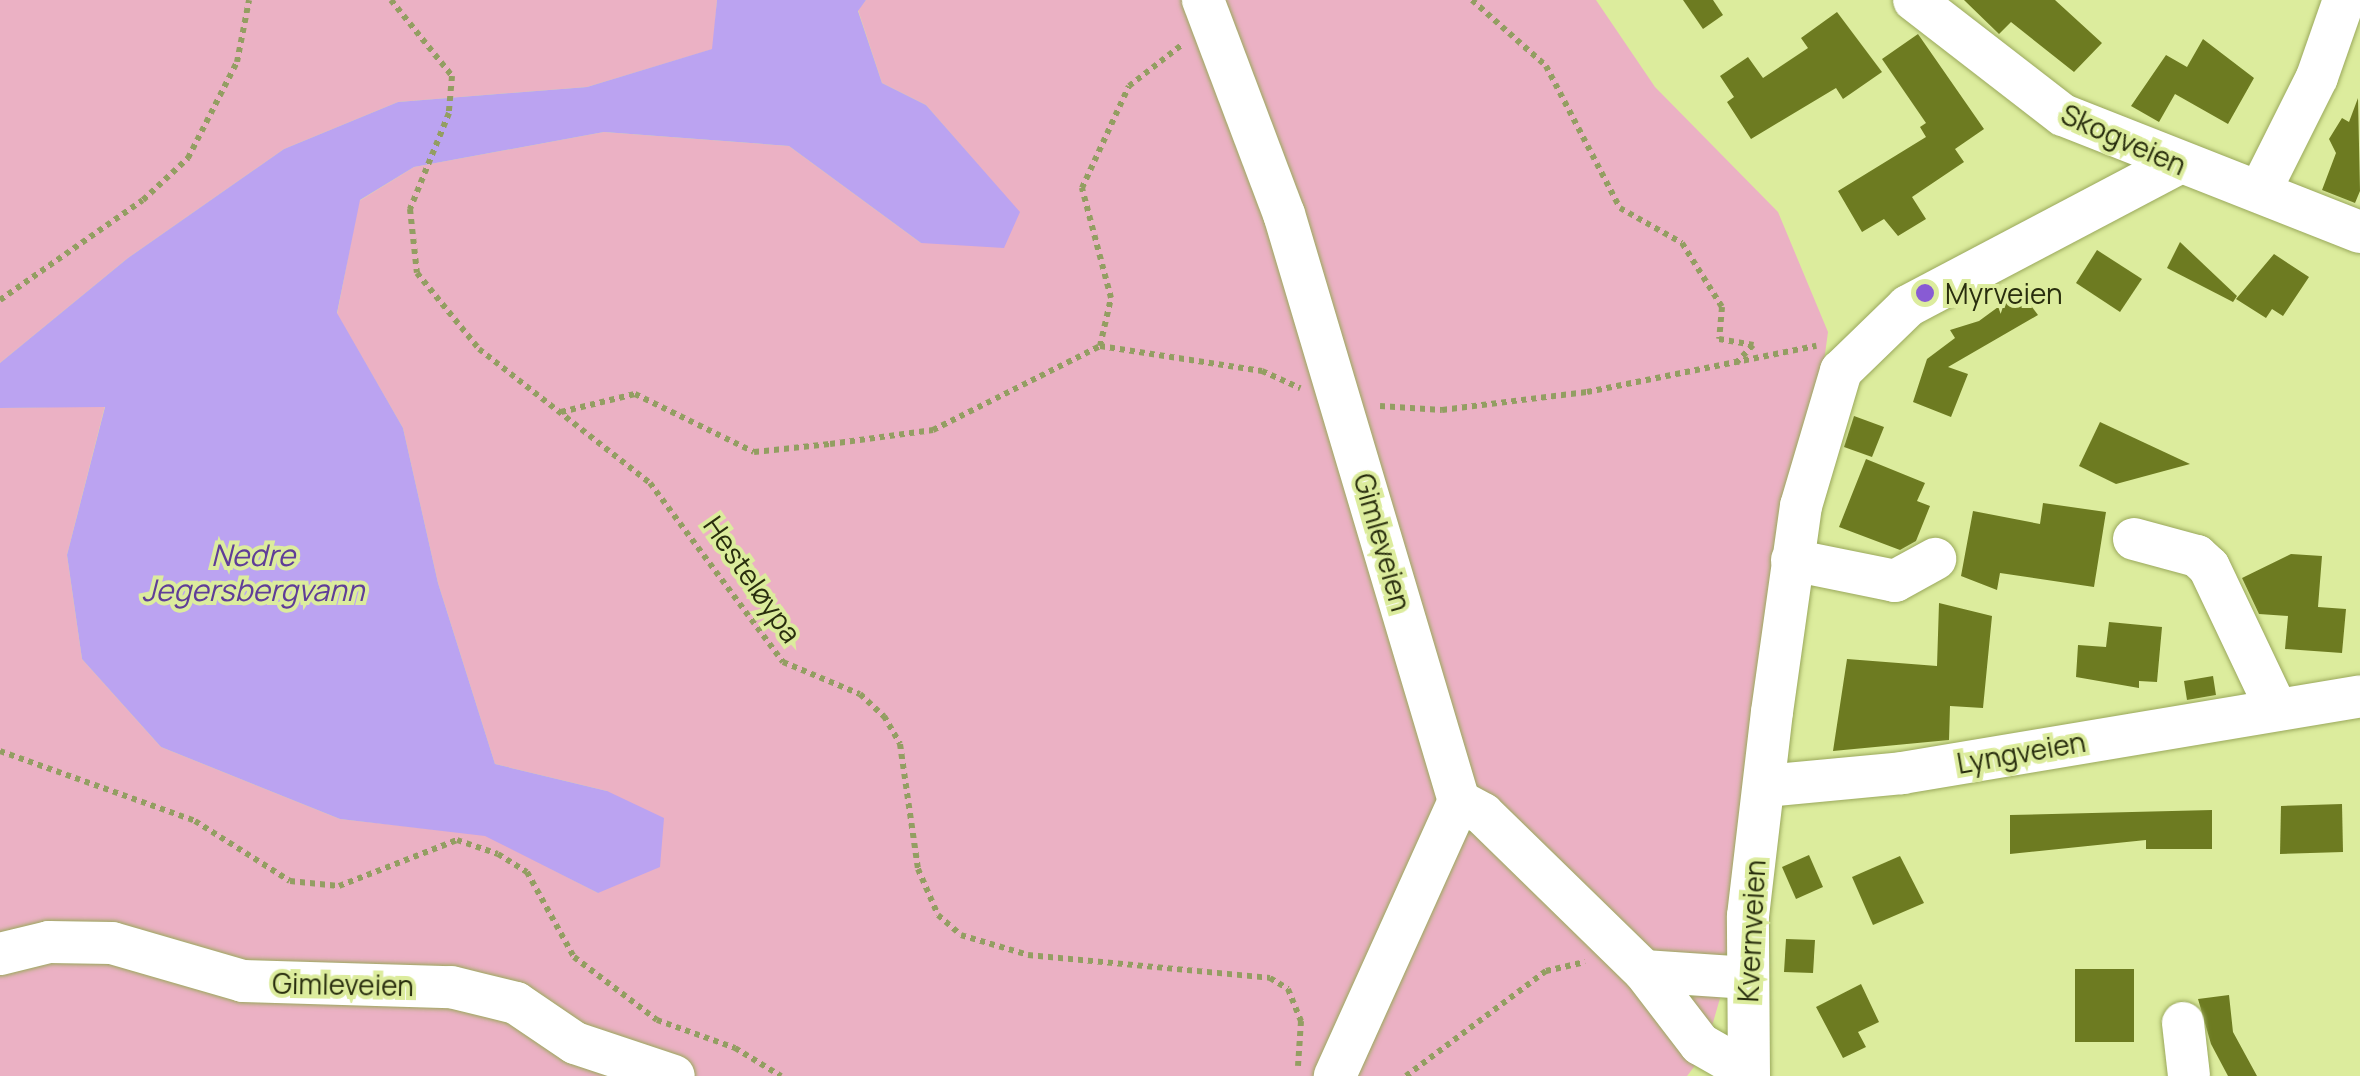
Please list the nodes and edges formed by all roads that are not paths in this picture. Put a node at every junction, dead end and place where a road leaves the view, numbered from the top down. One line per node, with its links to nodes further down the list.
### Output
1 (1914, 0): 4 (street, Skogveien)
2 (2344, 0): 5 (street)
3 (1207, 10): 13 (street, Gimleveien)
4 (2179, 163): 5 (street, Skogveien); 9 (street)
5 (2260, 191): 6 (street, Skogveien)
6 (2360, 232)
7 (2134, 539): 11 (street)
8 (1935, 559): 9 (street)
9 (1792, 560): 12 (street)
10 (2360, 696): 11 (street, Lyngveien)
11 (2277, 710): 12 (street, Lyngveien)
12 (1765, 786): 16 (street, Kvernveien)
13 (1459, 801): 15 (street); 20 (street)
14 (0, 954): 19 (street, Gimleveien)
15 (1644, 971): 16 (street); 18 (street)
16 (1748, 978): 18 (street, Kvernveien)
17 (2183, 1023): 21 (street)
18 (1749, 1074)
19 (674, 1076)
20 (1335, 1076)
21 (2189, 1076)

